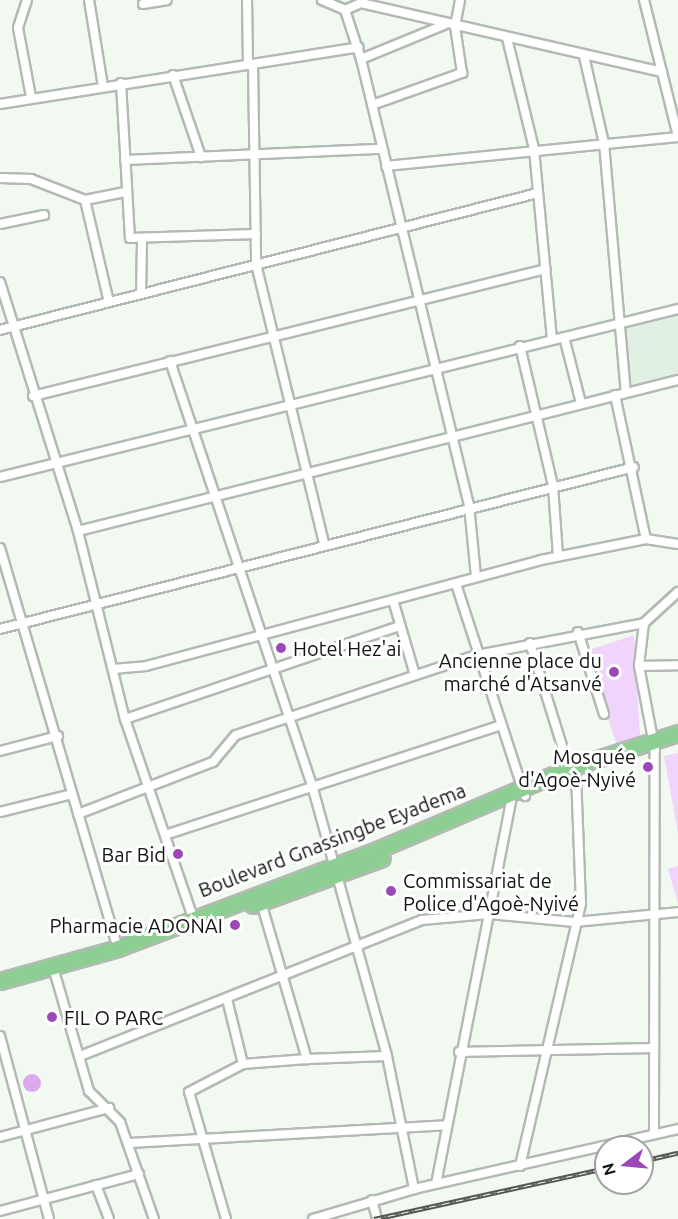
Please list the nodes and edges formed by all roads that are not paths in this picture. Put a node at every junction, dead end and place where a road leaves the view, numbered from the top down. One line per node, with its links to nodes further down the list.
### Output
1 (27, 0): 21 (street)
2 (89, 0): 20 (street)
3 (167, 0): 8 (street)
4 (247, 0): 16 (street)
5 (322, 0): 9 (street)
6 (460, 0): 11 (street)
7 (644, 0): 17 (street)
8 (143, 4)
9 (345, 10): 10 (street); 13 (street)
10 (444, 24): 11 (street); 15 (street)
11 (455, 26): 12 (street); 23 (street)
12 (507, 38): 14 (street); 27 (street)
13 (358, 47): 15 (street); 16 (street)
14 (584, 56): 17 (street); 25 (street)
15 (361, 59): 23 (street)
16 (251, 65): 18 (street); 28 (street)
17 (662, 72): 24 (street)
18 (173, 75): 19 (street); 29 (street)
19 (121, 83): 20 (street); 30 (street)
20 (104, 86): 21 (street)
21 (31, 97): 22 (street)
22 (0, 104)
23 (372, 105): 26 (street)
24 (678, 136): 25 (street)
25 (604, 143): 27 (street); 48 (street)
26 (382, 149): 28 (street); 31 (street)
27 (534, 149): 31 (street); 34 (street)
28 (255, 154): 29 (street); 39 (street)
29 (201, 157): 30 (street)
30 (125, 160): 33 (street)
31 (386, 166): 38 (street)
32 (0, 178): 35 (street)
33 (125, 192): 35 (street); 40 (street)
34 (538, 193): 38 (street); 42 (street)
35 (85, 200): 46 (street)
36 (44, 215): 37 (street)
37 (0, 224)
38 (401, 228): 41 (street); 45 (street)
39 (256, 234): 40 (street); 41 (street)
40 (142, 241): 44 (street)
41 (256, 264): 44 (street); 51 (street)
42 (546, 269): 45 (street); 53 (street)
43 (0, 282): 49 (street)
44 (141, 294): 46 (street)
45 (418, 301): 51 (street); 56 (street)
46 (109, 302): 49 (street)
47 (678, 309): 48 (street)
48 (622, 324): 52 (street); 58 (street)
49 (14, 327): 50 (street); 60 (street)
50 (0, 330)
51 (272, 333): 55 (street); 61 (street)
52 (564, 337): 53 (street); 62 (street)
53 (552, 339): 54 (street)
54 (520, 346): 56 (street); 63 (street)
55 (170, 361): 60 (street); 64 (street)
56 (435, 369): 61 (street); 65 (street)
57 (678, 380): 58 (street)
58 (626, 392): 59 (street)
59 (615, 395): 62 (street); 67 (street)
60 (33, 396): 66 (street)
61 (289, 403): 64 (street); 68 (street)
62 (581, 403): 63 (street)
63 (538, 414): 65 (street); 70 (street)
64 (192, 428): 66 (street); 71 (street)
65 (452, 437): 68 (street); 72 (street)
66 (57, 463): 69 (street); 73 (street)
67 (634, 467): 70 (street); 74 (street)
68 (306, 474): 71 (street); 75 (street)
69 (0, 477)
70 (553, 486): 72 (street); 78 (street)
71 (215, 496): 73 (street); 79 (street)
72 (469, 505): 75 (street); 80 (street)
73 (78, 531): 84 (street)
74 (646, 540): 76 (street); 78 (street)
75 (324, 543): 79 (street)
76 (678, 544)
77 (0, 548): 86 (street)
78 (558, 556): 80 (street)
79 (238, 566): 84 (street); 89 (street)
80 (476, 577): 81 (street)
81 (456, 584): 83 (street); 92 (street)
82 (678, 592): 85 (street)
83 (393, 600): 87 (street); 89 (street)
84 (93, 606): 86 (street); 95 (street)
85 (644, 623): 90 (street); 94 (street)
86 (25, 624): 88 (street); 103 (street)
87 (400, 626): 96 (street); 97 (street)
88 (0, 629)
89 (259, 632): 95 (street); 96 (street)
90 (578, 632): 91 (street); 98 (street)
91 (530, 643): 92 (street); 107 (street)
92 (477, 655): 97 (street); 101 (street)
93 (678, 664): 94 (street)
94 (639, 666): 105 (street)
95 (113, 669): 99 (street)
96 (275, 669): 99 (street); 100 (street)
97 (415, 675): 100 (street)
98 (604, 714)
99 (125, 719): 108 (street)
100 (292, 719): 108 (street); 109 (street)
101 (501, 725): 109 (street); 110 (street)
102 (678, 733): 105 (highway, Boulevard Gnassingbe Eyadema)
103 (58, 736): 106 (street); 111 (street)
104 (678, 743): 105 (highway, Boulevard Gnassingbe Eyadema)
105 (653, 746): 107 (highway, Boulevard Gnassingbe Eyadema); 118 (street)
106 (0, 751)
107 (573, 772): 110 (highway, Boulevard Gnassingbe Eyadema); 122 (street)
108 (148, 789): 114 (street); 115 (street)
109 (313, 789): 115 (street); 116 (street)
110 (524, 791): 112 (highway, Boulevard Gnassingbe Eyadema); 116 (highway, Boulevard Gnassingbe Eyadema)
111 (72, 794): 113 (street); 114 (street)
112 (511, 801): 116 (highway, Boulevard Gnassingbe Eyadema); 120 (street)
113 (0, 812)
114 (78, 814): 124 (street)
115 (168, 834): 121 (street)
116 (333, 873): 117 (highway, Boulevard Gnassingbe Eyadema); 121 (highway, Boulevard Gnassingbe Eyadema); 123 (street)
117 (261, 902): 121 (highway, Boulevard Gnassingbe Eyadema); 126 (street)
118 (654, 912): 119 (street); 122 (street); 131 (street)
119 (678, 912)
120 (489, 914): 122 (street); 123 (street); 132 (street)
121 (195, 922): 124 (highway, Boulevard Gnassingbe Eyadema); 125 (highway, Boulevard Gnassingbe Eyadema)
122 (575, 922): 133 (street)
123 (354, 947): 126 (street); 136 (street)
124 (118, 948): 127 (highway, Boulevard Gnassingbe Eyadema)
125 (55, 974): 128 (highway, Boulevard Gnassingbe Eyadema); 135 (street)
126 (282, 977): 129 (street); 137 (street)
127 (0, 981)
128 (0, 990)
129 (227, 999): 135 (street); 138 (street)
130 (0, 1036): 134 (street)
131 (650, 1048): 133 (street); 144 (street)
132 (459, 1052): 133 (street); 140 (street)
133 (544, 1052): 148 (street)
134 (3, 1053): 143 (street)
135 (80, 1056): 139 (street)
136 (387, 1056): 137 (street); 141 (street)
137 (307, 1059): 138 (street)
138 (243, 1064): 146 (street)
139 (109, 1108): 143 (street); 147 (street)
140 (446, 1125): 141 (street); 150 (street)
141 (402, 1126): 146 (street); 152 (street)
142 (678, 1129): 144 (street)
143 (27, 1131): 145 (street); 153 (street)
144 (654, 1134): 148 (street)
145 (0, 1137)
146 (202, 1138): 147 (street); 159 (street)
147 (129, 1143): 149 (street)
148 (520, 1166): 150 (street)
149 (139, 1174): 151 (street); 158 (street)
150 (436, 1184): 152 (street)
151 (96, 1185): 153 (street); 157 (street)
152 (414, 1189): 154 (street)
153 (44, 1198): 155 (street); 156 (street)
154 (372, 1200): 160 (street); 161 (street)
155 (0, 1211)
156 (49, 1219)
157 (109, 1219)
158 (154, 1219)
159 (226, 1219)
160 (314, 1219)
161 (377, 1219)

